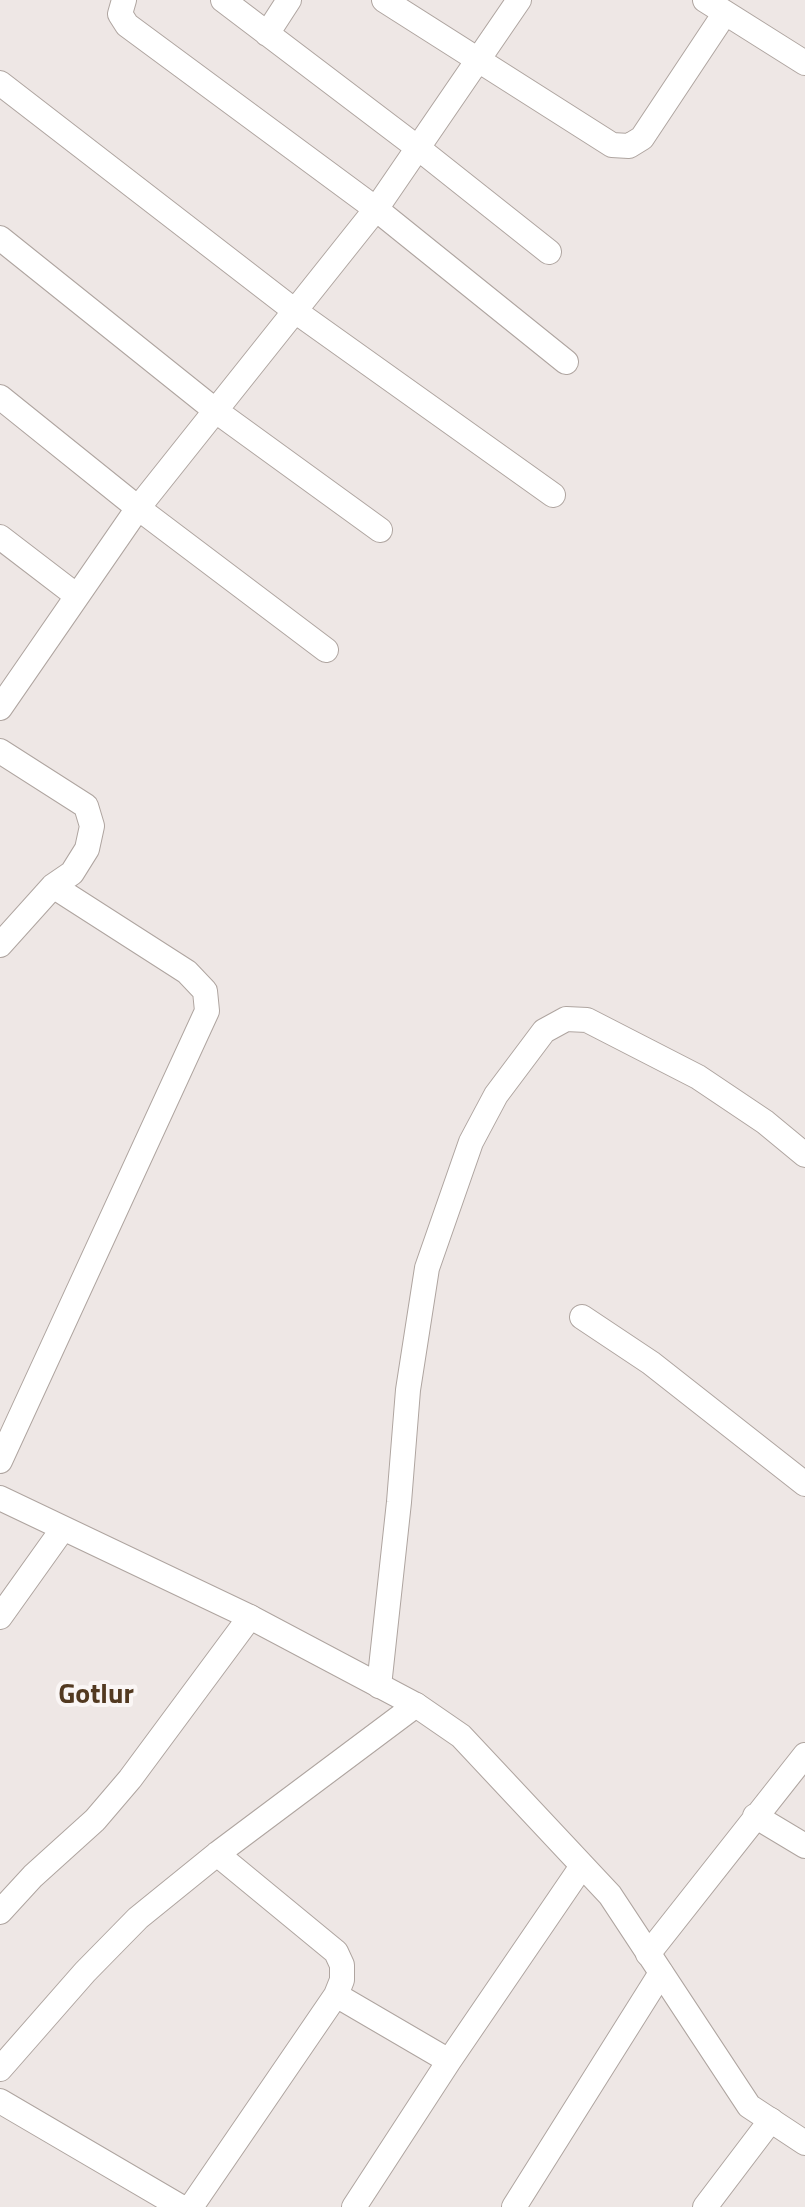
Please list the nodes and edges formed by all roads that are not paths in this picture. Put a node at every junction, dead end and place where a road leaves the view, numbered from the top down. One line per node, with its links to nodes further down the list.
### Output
1 (124, 0): 12 (street)
2 (223, 0): 7 (street)
3 (289, 0): 7 (street)
4 (384, 0): 8 (street)
5 (519, 0): 8 (street)
6 (715, 6): 8 (street); 9 (street)
7 (267, 34): 11 (street)
8 (478, 61): 11 (street)
9 (805, 63)
10 (0, 83): 15 (street)
11 (418, 148): 12 (street); 14 (street)
12 (376, 209): 15 (street); 16 (street)
13 (0, 238): 18 (street)
14 (549, 252)
15 (295, 311): 18 (street); 19 (street)
16 (566, 362)
17 (0, 397): 20 (street)
18 (216, 411): 20 (street); 21 (street)
19 (553, 495)
20 (138, 508): 23 (street); 24 (street)
21 (380, 530)
22 (0, 537): 23 (street)
23 (77, 596): 25 (street)
24 (326, 650)
25 (0, 708)
26 (0, 751): 27 (street)
27 (53, 886): 28 (street); 31 (street)
28 (0, 945)
29 (805, 1155): 37 (street)
30 (582, 1317): 32 (street)
31 (0, 1461)
32 (805, 1484)
33 (0, 1498): 34 (street)
34 (62, 1530): 35 (street); 36 (street)
35 (0, 1617)
36 (250, 1617): 37 (street); 44 (street)
37 (379, 1686): 38 (street)
38 (416, 1705): 42 (street); 43 (street)
39 (805, 1755): 40 (street)
40 (755, 1816): 41 (street); 45 (street)
41 (805, 1846)
42 (217, 1854): 46 (street); 48 (street)
43 (582, 1866): 45 (street); 47 (street)
44 (0, 1912)
45 (655, 1963): 50 (street); 55 (street)
46 (336, 1995): 47 (street); 53 (street)
47 (449, 2061): 54 (street)
48 (0, 2069)
49 (0, 2101): 52 (street)
50 (771, 2120): 51 (street); 56 (street)
51 (805, 2143)
52 (181, 2207)
53 (191, 2207)
54 (354, 2207)
55 (514, 2207)
56 (705, 2207)

